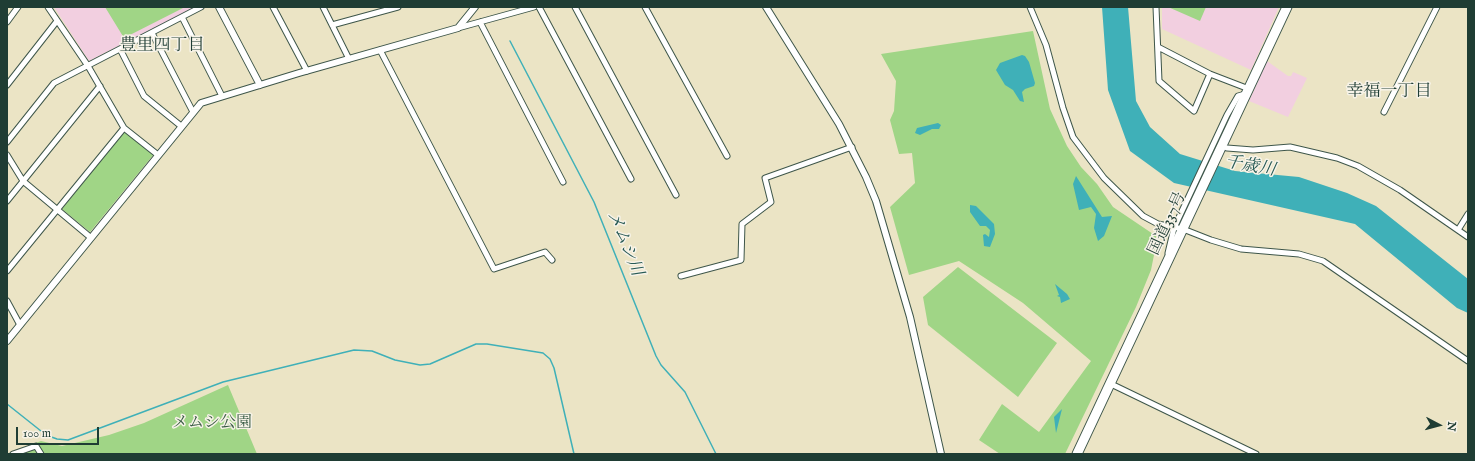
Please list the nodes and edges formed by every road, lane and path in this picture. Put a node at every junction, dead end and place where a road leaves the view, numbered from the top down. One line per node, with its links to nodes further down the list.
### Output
1 (18, 7): 20 (street)
2 (48, 7): 19 (street)
3 (201, 7): 18 (street)
4 (219, 7): 33 (street)
5 (273, 7): 30 (street)
6 (323, 7): 22 (street)
7 (398, 7): 22 (street)
8 (475, 7): 23 (street)
9 (531, 7): 21 (street)
10 (539, 7): 47 (street)
11 (575, 7): 50 (street)
12 (645, 7): 46 (street)
13 (766, 7): 42 (street)
14 (1030, 7): 54 (street)
15 (1156, 7): 25 (street)
16 (1287, 7): 35 (highway, 国道337号)
17 (1437, 7): 38 (street)
18 (182, 17): 24 (street); 36 (street)
19 (57, 21): 29 (street); 32 (street)
20 (7, 22)
21 (480, 22): 23 (street); 49 (street)
22 (332, 26): 28 (street)
23 (458, 28): 27 (street)
24 (152, 32): 26 (street); 37 (street)
25 (1158, 47): 31 (street); 31 (street)
26 (120, 49): 29 (street); 39 (street)
27 (380, 50): 28 (street); 58 (street)
28 (349, 59): 30 (street)
29 (88, 66): 34 (street); 41 (street)
30 (307, 71): 33 (street)
31 (1210, 74): 35 (street)
32 (7, 84)
33 (260, 85): 36 (street)
34 (100, 86): 40 (street); 48 (street)
35 (1247, 91): 54 (highway, 国道337号)
36 (222, 96): 37 (street)
37 (193, 112): 39 (street)
38 (1384, 112)
39 (181, 126): 44 (street)
40 (124, 128): 44 (street); 52 (street)
41 (7, 142)
42 (852, 147): 60 (street); 68 (street)
43 (1227, 148): 55 (street)
44 (158, 154): 56 (street)
45 (7, 155): 48 (street)
46 (727, 156)
47 (631, 179)
48 (23, 181): 51 (street); 52 (street)
49 (563, 182)
50 (676, 195)
51 (7, 201)
52 (57, 210): 56 (street); 59 (street)
53 (1468, 214): 55 (street)
54 (1178, 228): 64 (street); 65 (highway, 国道337号)
55 (1458, 230): 57 (street)
56 (90, 237): 62 (street)
57 (1468, 237)
58 (552, 260)
59 (7, 271)
60 (681, 276)
61 (7, 301): 62 (street)
62 (20, 324): 63 (street)
63 (7, 341)
64 (1468, 361)
65 (1109, 383): 69 (highway, 国道337号); 70 (street)
66 (13, 454): 67 (street)
67 (41, 454)
68 (941, 454)
69 (1076, 454)
70 (1256, 454)

